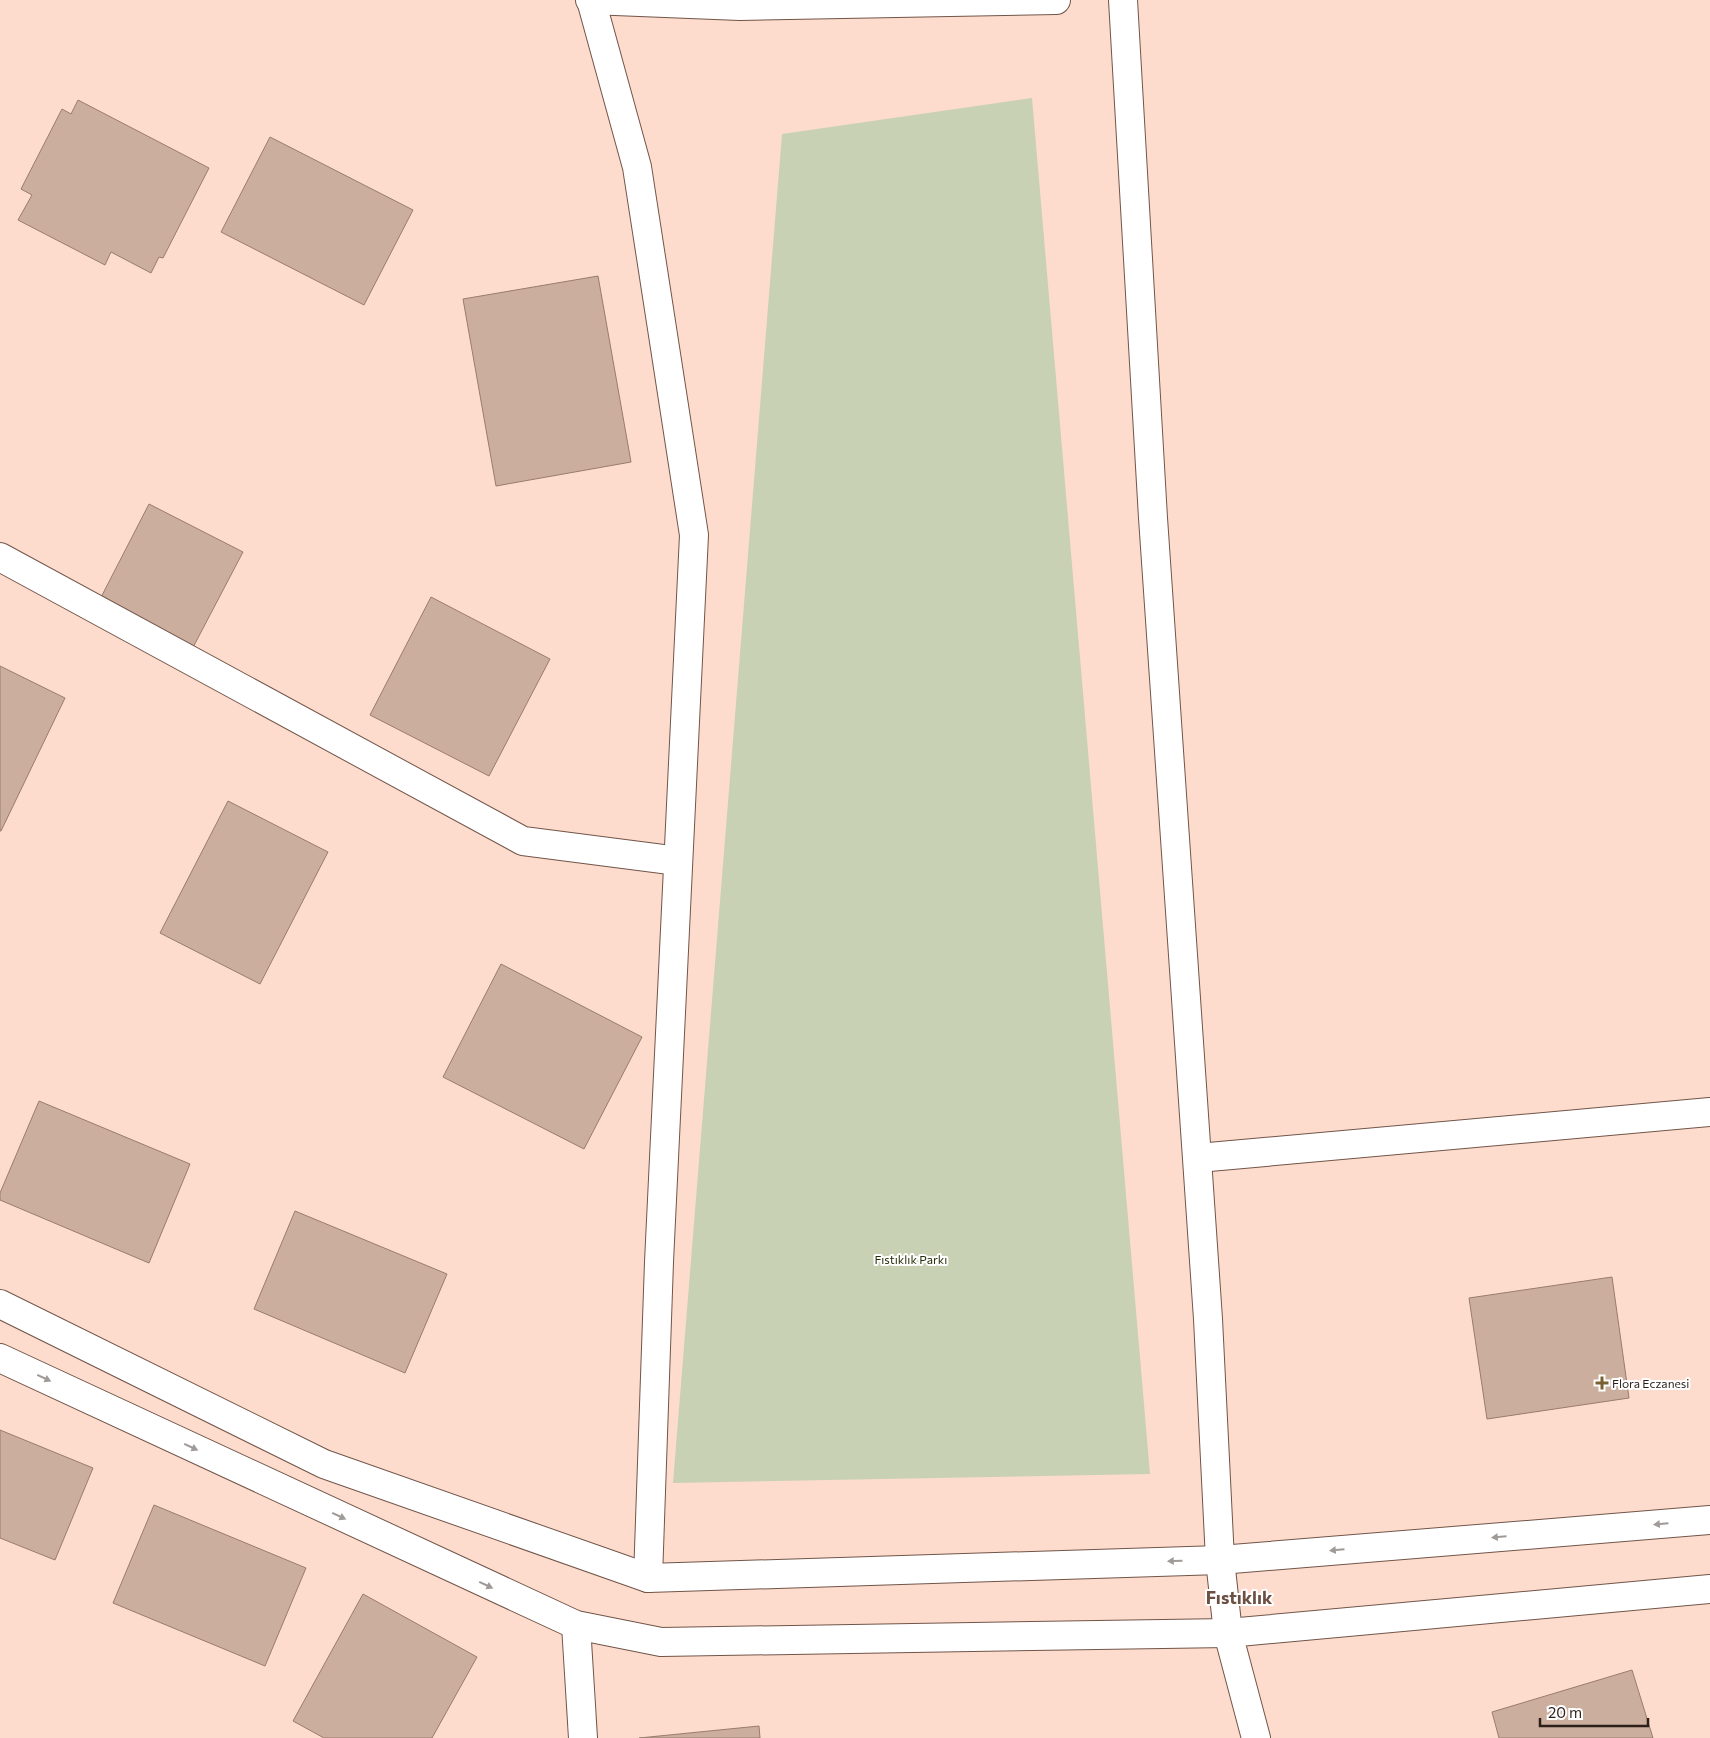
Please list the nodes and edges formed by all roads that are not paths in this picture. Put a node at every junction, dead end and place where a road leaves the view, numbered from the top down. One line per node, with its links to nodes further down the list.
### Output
1 (591, 0): 2 (street); 5 (street)
2 (1056, 0)
3 (1123, 0): 7 (street)
4 (0, 557): 5 (street)
5 (678, 861): 12 (street)
6 (1710, 1112): 7 (street)
7 (1198, 1158): 11 (street)
8 (0, 1304): 12 (street)
9 (0, 1358): 14 (street, one-way to 14)
10 (1710, 1520): 11 (street, one-way to 11)
11 (1220, 1560): 12 (street, one-way to 12); 15 (street)
12 (648, 1578)
13 (1710, 1589): 15 (street)
14 (576, 1625): 15 (street); 16 (street)
15 (1228, 1633): 17 (street)
16 (583, 1738)
17 (1256, 1738)

